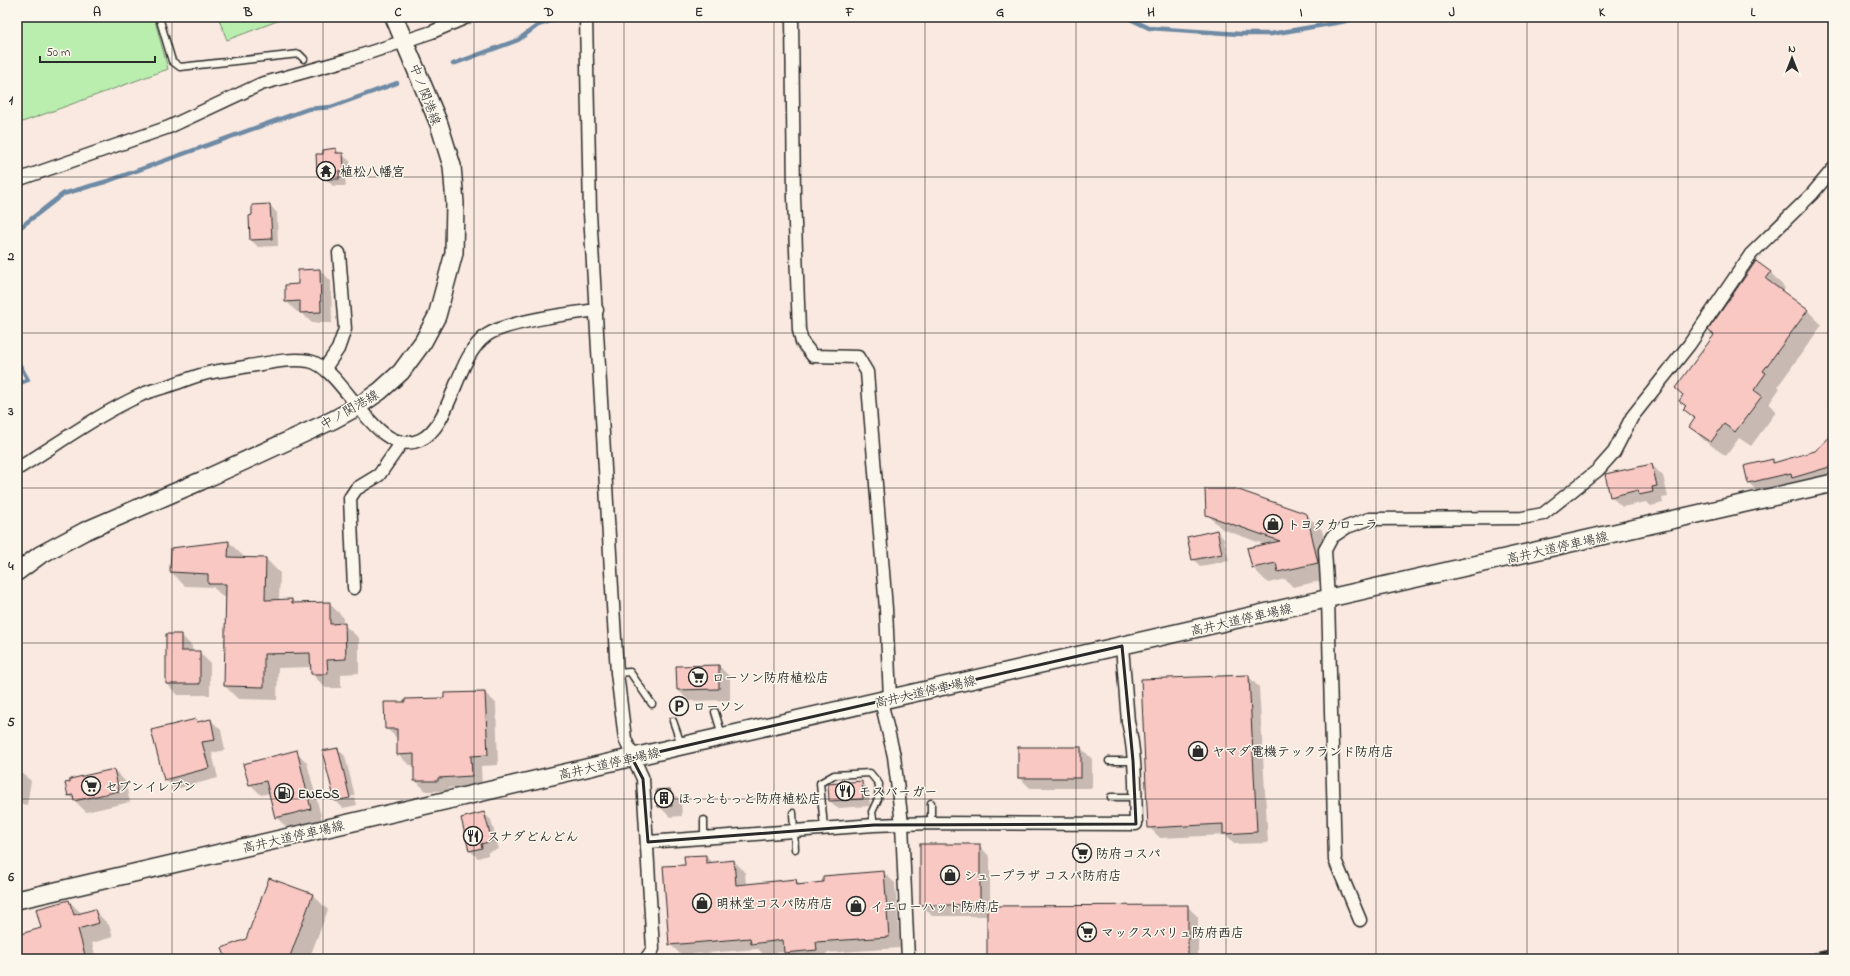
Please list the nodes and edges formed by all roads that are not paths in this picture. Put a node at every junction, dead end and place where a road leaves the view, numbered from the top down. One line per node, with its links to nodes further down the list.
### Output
1 (159, 17): 7 (lane)
2 (394, 17): 6 (main road, 中ノ関港線)
3 (467, 17): 6 (street)
4 (586, 17): 12 (street)
5 (792, 17): 23 (street)
6 (406, 41): 8 (street); 14 (main road, 中ノ関港線)
7 (304, 59): 8 (street)
8 (314, 68): 10 (street)
9 (1833, 169): 20 (street)
10 (17, 180)
11 (339, 253): 13 (street)
12 (597, 310): 15 (street); 22 (street)
13 (325, 368): 14 (street); 16 (street)
14 (357, 407): 15 (street); 18 (main road, 中ノ関港線)
15 (402, 442): 19 (street)
16 (17, 469)
17 (1833, 483): 20 (main road, 高井大道停車場線)
18 (17, 572)
19 (354, 588)
20 (1328, 599): 21 (main road, 高井大道停車場線); 46 (street)
21 (1122, 646): 23 (main road, 高井大道停車場線); 31 (street)
22 (617, 674): 24 (lane); 29 (street)
23 (885, 700): 27 (main road, 高井大道停車場線); 38 (street)
24 (652, 704)
25 (715, 712): 27 (lane)
26 (674, 721): 28 (lane)
27 (722, 737): 28 (main road, 高井大道停車場線)
28 (681, 746): 29 (main road, 高井大道停車場線)
29 (632, 758): 43 (street); 45 (main road, 高井大道停車場線)
30 (1109, 761): 31 (lane)
31 (1133, 761): 33 (street)
32 (1111, 797): 33 (lane)
33 (1136, 797): 37 (street)
34 (931, 803): 37 (lane)
35 (793, 813): 41 (lane)
36 (704, 820): 42 (lane)
37 (931, 823): 38 (street)
38 (902, 824): 39 (street); 48 (street)
39 (874, 825): 40 (street); 40 (lane)
40 (824, 828): 41 (street)
41 (795, 831): 42 (street); 44 (lane)
42 (704, 838): 43 (street)
43 (648, 842): 47 (street)
44 (796, 849)
45 (17, 900)
46 (1360, 920)
47 (646, 959)
48 (908, 959)

